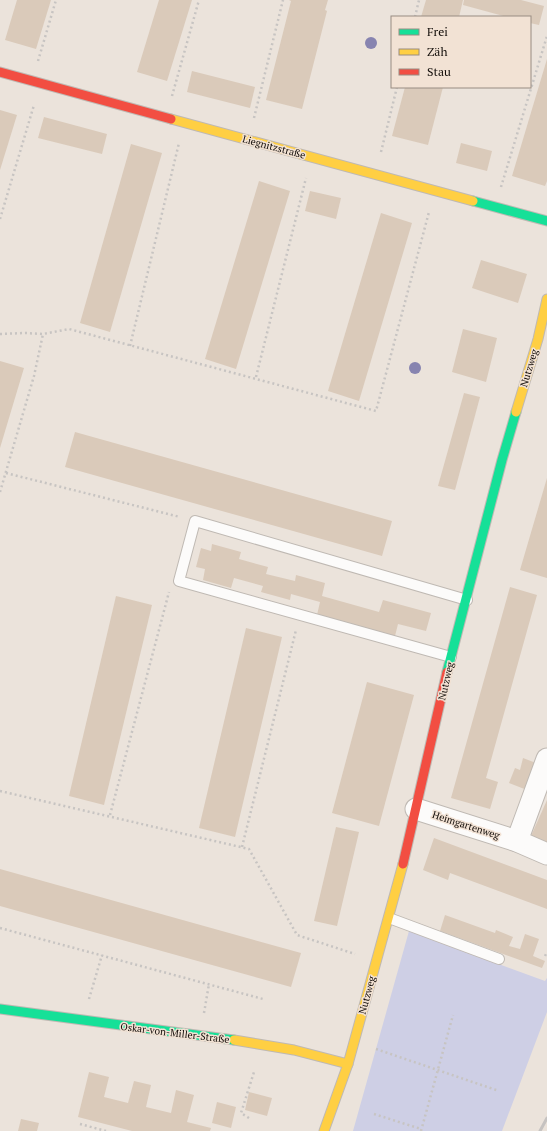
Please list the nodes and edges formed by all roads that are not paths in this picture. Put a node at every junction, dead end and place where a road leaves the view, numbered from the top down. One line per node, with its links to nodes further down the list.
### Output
1 (0, 72): 2 (street, Liegnitzstraße)
2 (547, 221)
3 (547, 299): 4 (street, Nutzweg)
4 (544, 317): 5 (street, Nutzweg)
5 (542, 340): 6 (street, Nutzweg)
6 (467, 600): 7 (street, Nutzweg); 7 (lane)
7 (451, 657): 9 (street, Nutzweg)
8 (547, 759): 10 (street)
9 (416, 809): 10 (street, Heimgartenweg); 12 (street, Nutzweg)
10 (517, 842): 11 (street, Heimgartenweg)
11 (547, 854)
12 (389, 918): 13 (lane); 15 (street, Nutzweg)
13 (500, 959)
14 (0, 1009): 15 (street, Oskar-von-Miller-Straße)
15 (348, 1064): 16 (street, Nutzweg)
16 (324, 1131)

